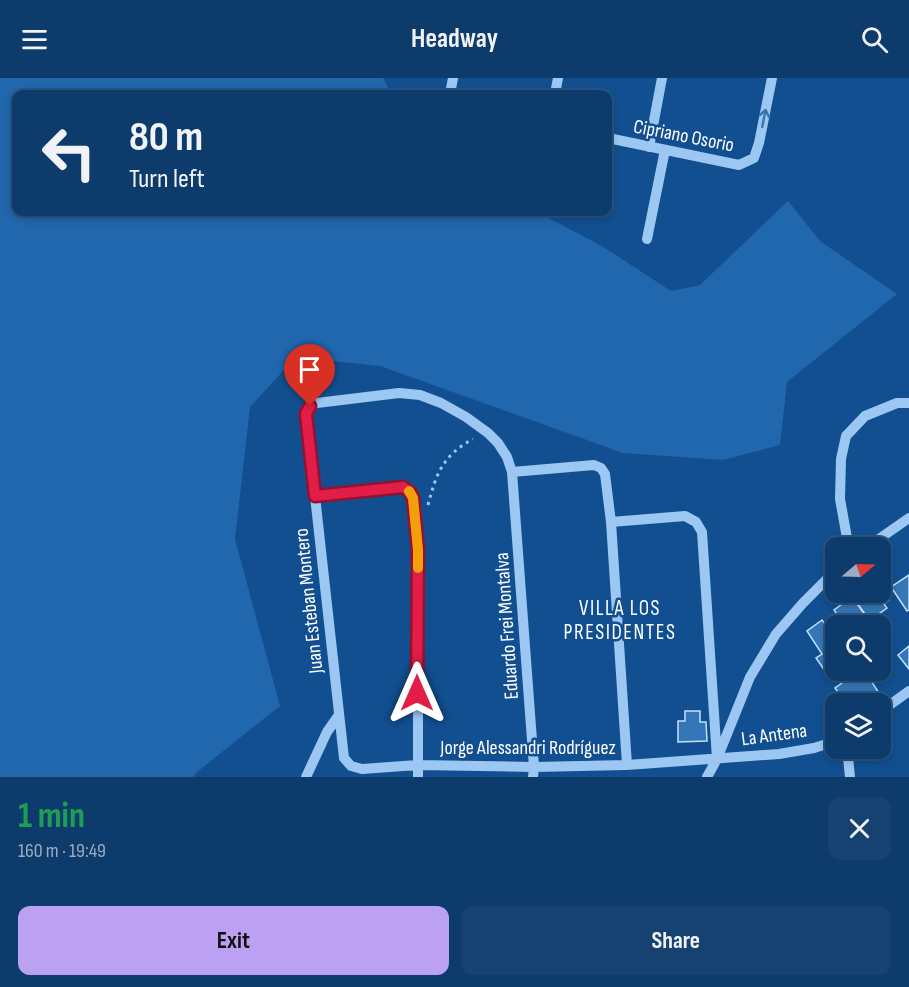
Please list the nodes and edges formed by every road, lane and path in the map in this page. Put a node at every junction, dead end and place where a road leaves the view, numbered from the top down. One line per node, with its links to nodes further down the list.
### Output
1 (662, 78): 4 (street)
2 (772, 78): 5 (street, Cipriano Osorio, one-way to 2)
3 (612, 139): 4 (street, Cipriano Osorio)
4 (649, 147): 5 (street, Cipriano Osorio)
5 (664, 150): 6 (street)
6 (647, 239)
7 (909, 403): 14 (street)
8 (488, 433): 9 (street); 10 (street, Juan Esteban Montero); 11 (path)
9 (512, 472): 13 (street); 26 (street, Eduardo Frei Montalva)
10 (315, 496): 19 (street, Juan Esteban Montero); 24 (street)
11 (427, 509)
12 (909, 518): 15 (street)
13 (611, 522): 22 (street); 25 (street)
14 (847, 537)
15 (882, 537)
16 (825, 581): 22 (street)
17 (909, 691): 18 (street)
18 (891, 704)
19 (339, 715): 21 (street, Juan Esteban Montero); 27 (street)
20 (825, 744): 22 (street, La Antena)
21 (344, 758): 24 (street, Jorge Alessandri Rodríguez)
22 (717, 759): 25 (street, Jorge Alessandri Rodríguez); 29 (street)
23 (848, 759): 30 (street)
24 (417, 765): 26 (street, Jorge Alessandri Rodríguez); 28 (street)
25 (627, 765): 26 (street, Jorge Alessandri Rodríguez)
26 (534, 772)
27 (306, 777)
28 (418, 777)
29 (707, 777)
30 (850, 777)

